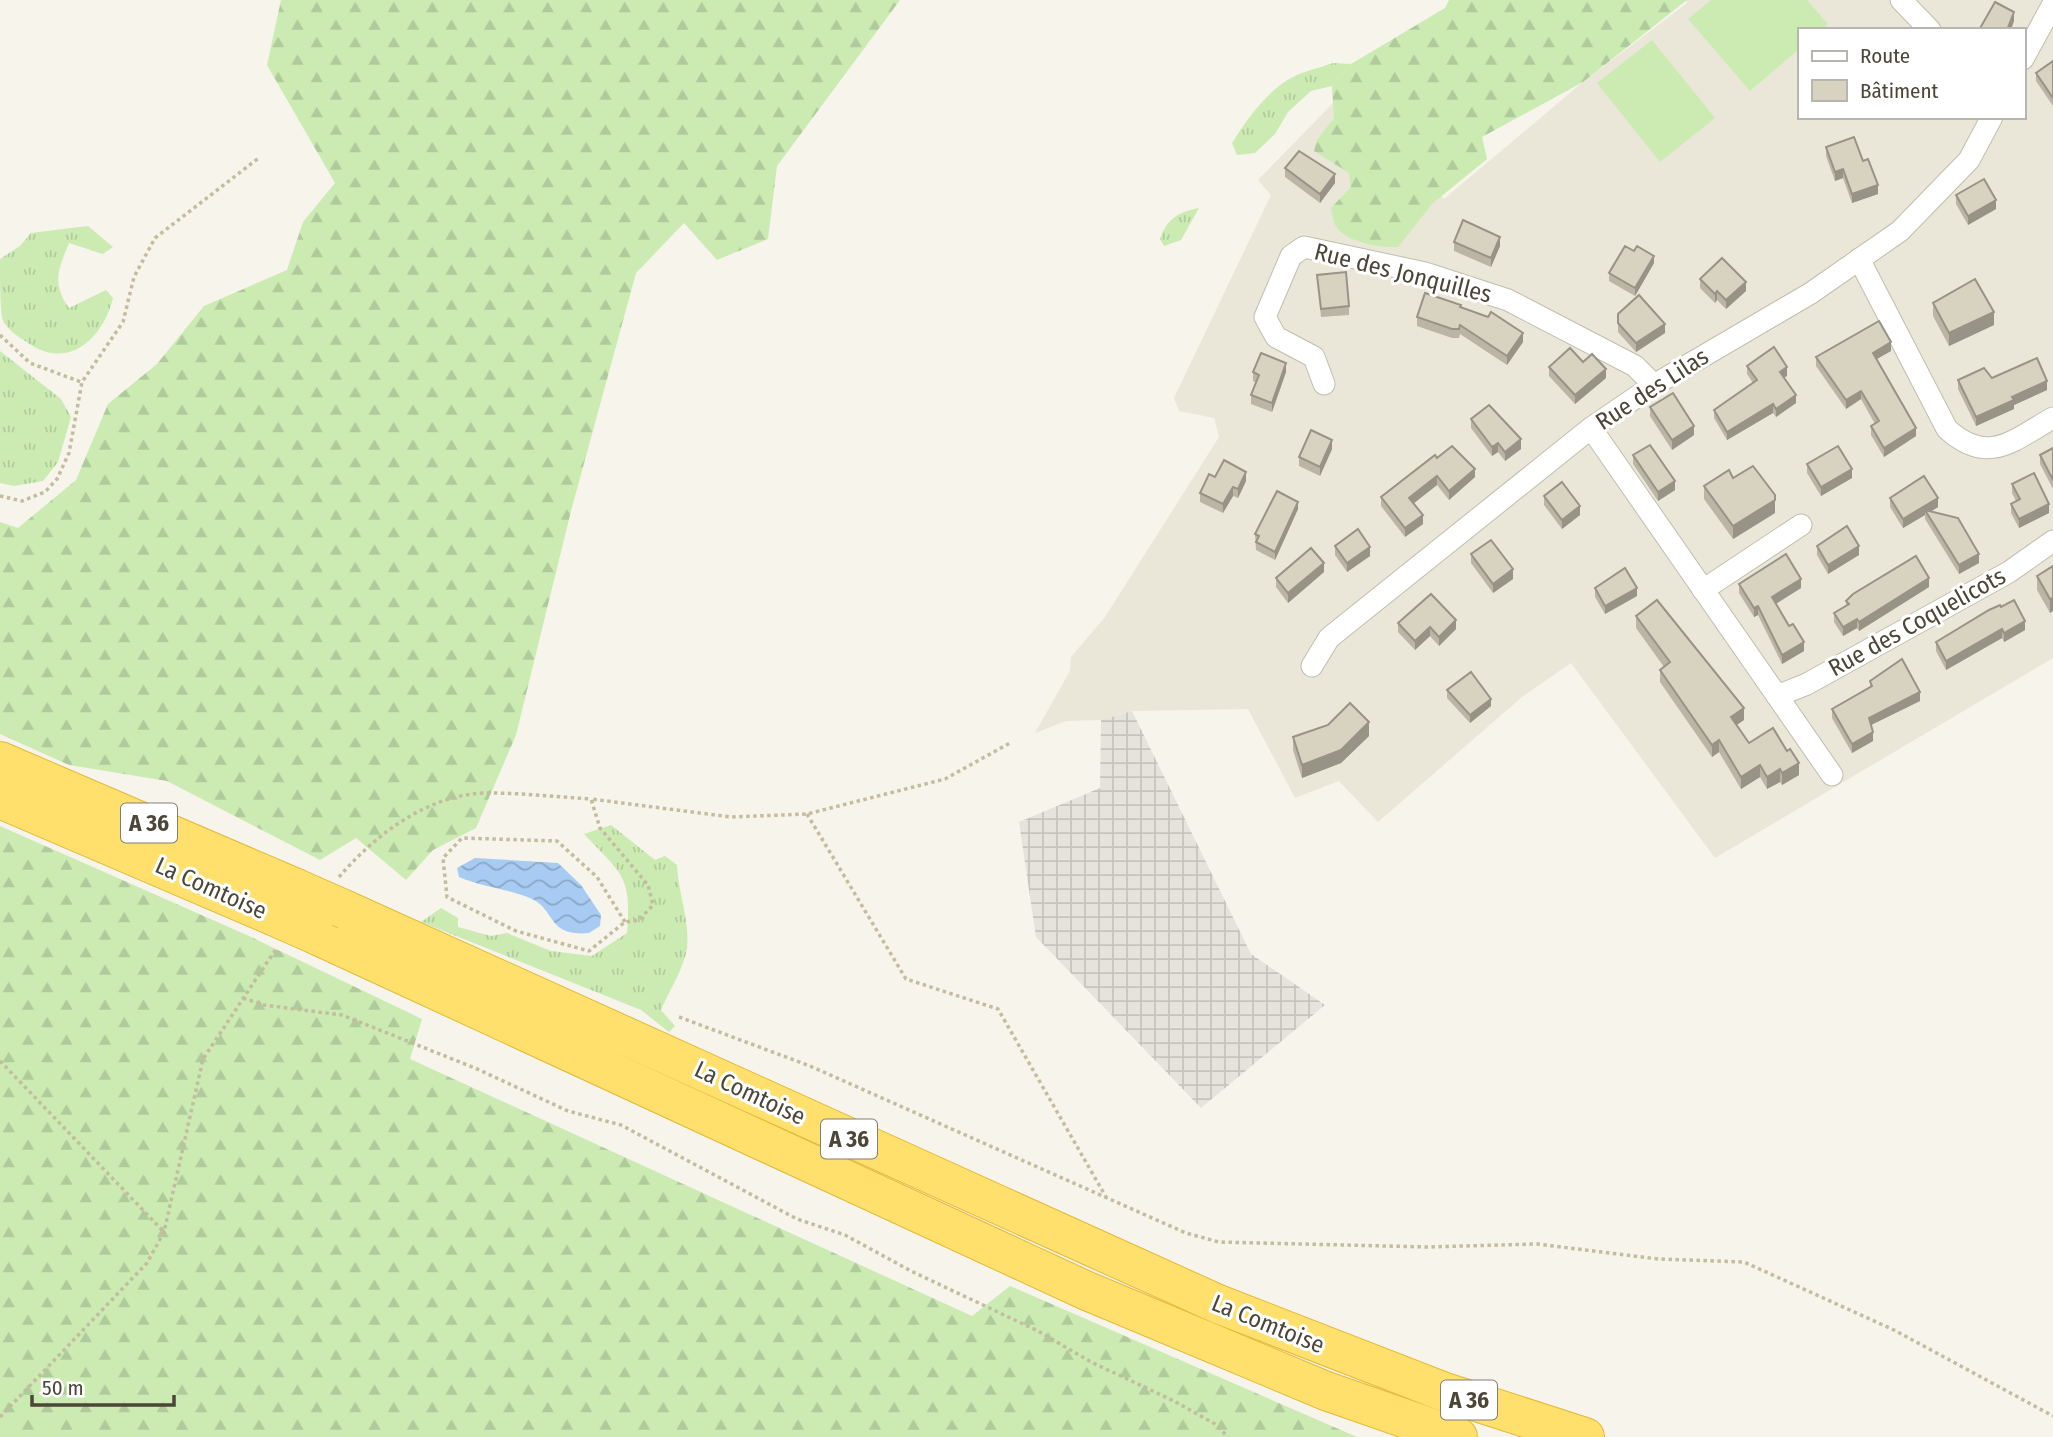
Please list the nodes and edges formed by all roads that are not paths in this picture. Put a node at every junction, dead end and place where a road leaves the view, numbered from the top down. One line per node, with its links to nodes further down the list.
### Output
1 (1901, 0): 3 (street)
2 (2053, 4): 4 (street)
3 (1928, 28)
4 (2025, 55)
5 (1991, 119): 6 (street, Rue des Lilas)
6 (1859, 259): 8 (street, Rue des Lilas); 9 (street)
7 (1324, 384): 8 (street, Rue des Jonquilles)
8 (1654, 385): 10 (street, Rue des Lilas)
9 (2053, 418)
10 (1591, 428): 13 (street); 14 (street, Rue des Lilas)
11 (1801, 525): 13 (street)
12 (2053, 541): 15 (street, Rue des Coquelicots)
13 (1703, 590): 15 (street)
14 (1312, 666)
15 (1777, 696): 17 (street)
16 (0, 761): 19 (highway, La Comtoise / A 36)
17 (1832, 775)
18 (0, 799): 19 (highway, La Comtoise / A 36)
19 (292, 919): 20 (highway, La Comtoise / A 36); 23 (highway, La Comtoise / A 36, bridge)
20 (1326, 1391): 21 (highway); 22 (highway, La Comtoise / A 36)
21 (1424, 1437)
22 (1458, 1437)
23 (1585, 1437)

